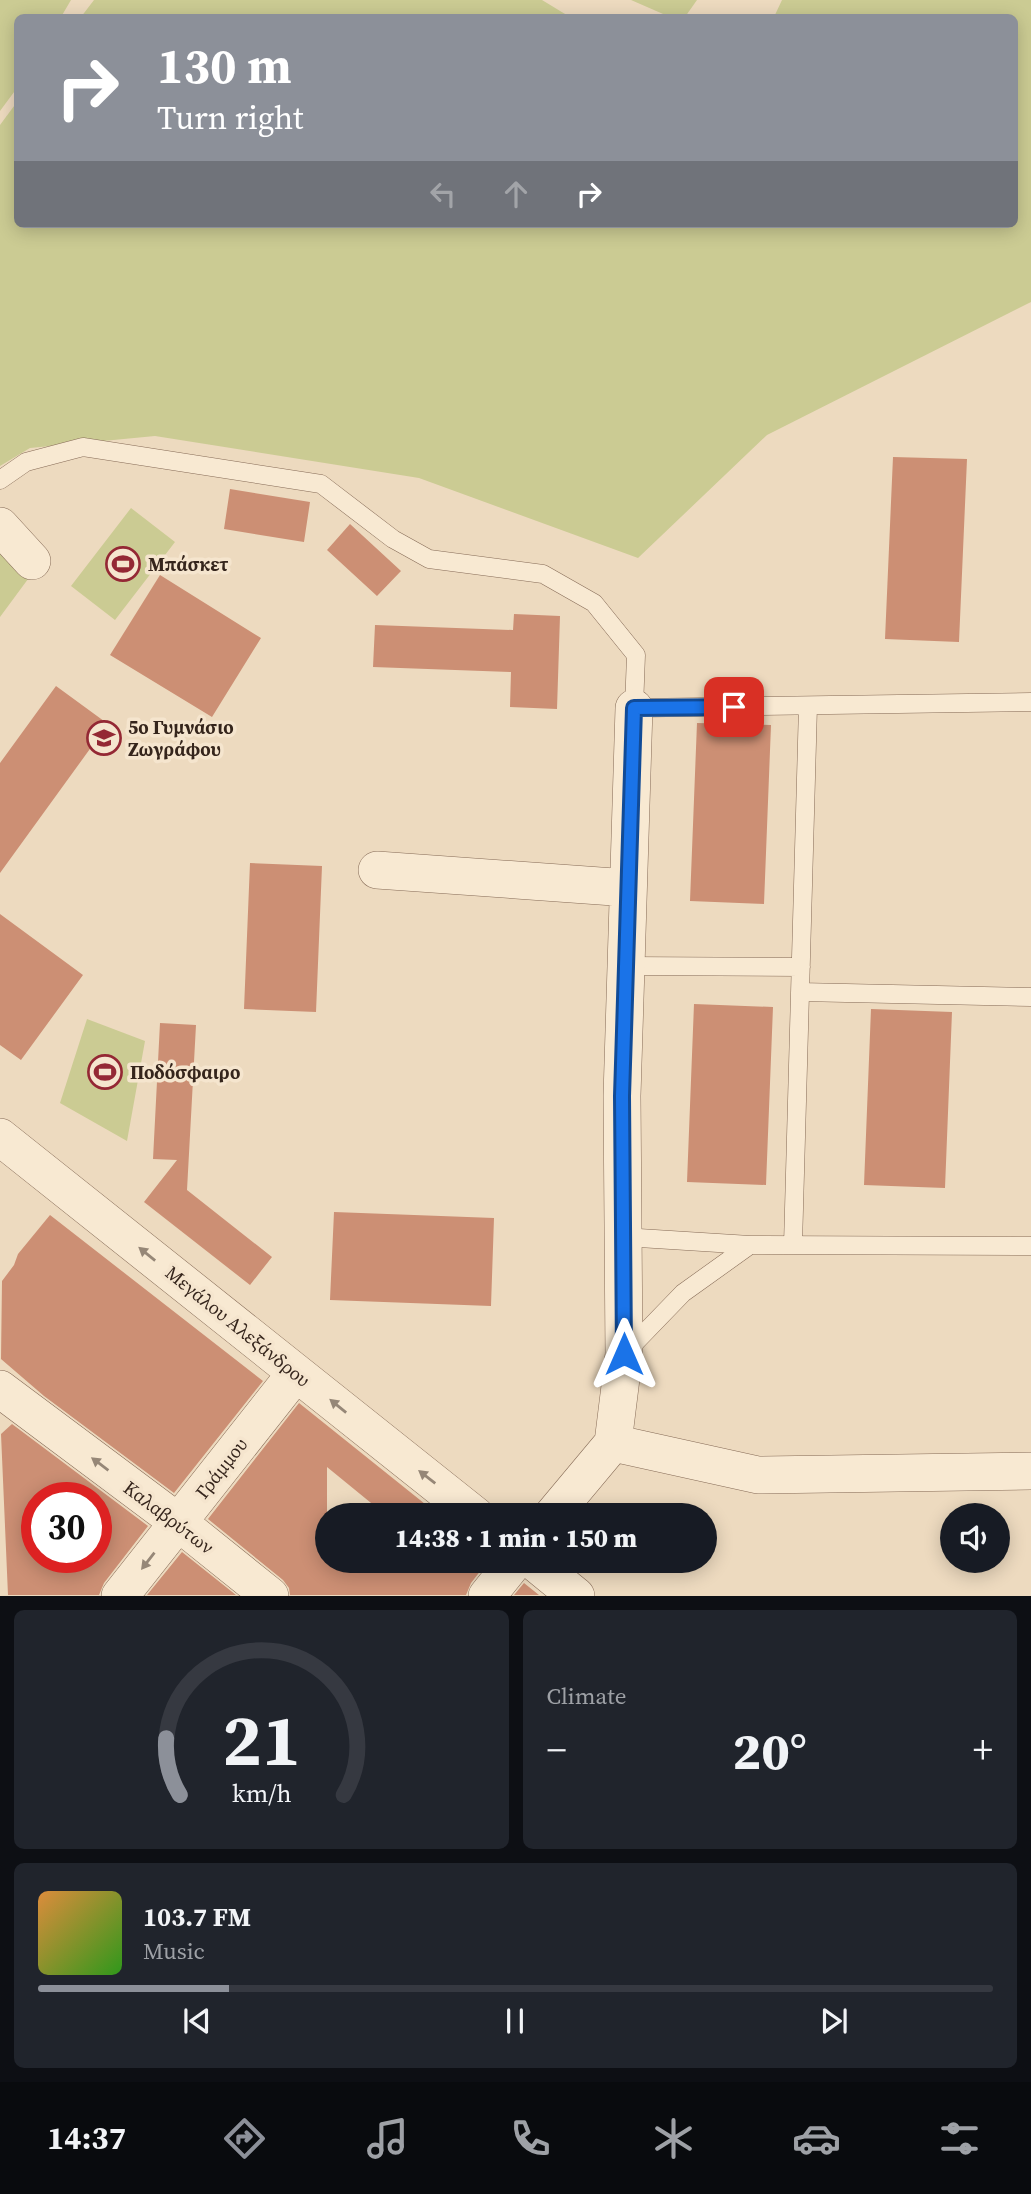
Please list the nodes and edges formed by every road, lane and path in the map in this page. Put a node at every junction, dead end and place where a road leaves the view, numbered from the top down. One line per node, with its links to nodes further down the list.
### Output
1 (0, 480): 6 (lane)
2 (0, 526): 3 (street)
3 (32, 561)
4 (1031, 702): 5 (lane)
5 (808, 706): 6 (lane); 10 (lane)
6 (634, 708): 8 (street)
7 (377, 870): 8 (street)
8 (628, 888): 9 (street)
9 (626, 966): 10 (lane); 14 (street)
10 (801, 967): 11 (lane)
11 (800, 992): 12 (lane); 16 (lane)
12 (1031, 998)
13 (0, 1137): 19 (street, Μεγάλου Αλεξάνδρου, one-way to 13)
14 (623, 1237): 15 (lane); 18 (street)
15 (750, 1245): 16 (lane); 18 (lane)
16 (793, 1245): 17 (lane)
17 (1031, 1246)
18 (624, 1354): 21 (street)
19 (296, 1373): 23 (street, Μεγάλου Αλεξάνδρου, one-way to 19); 25 (street, Γράμμου)
20 (0, 1389): 25 (street, Καλαβρύτων, one-way to 20)
21 (613, 1443): 22 (street); 24 (street)
22 (1031, 1471)
23 (459, 1503)
24 (563, 1503)
25 (178, 1522): 28 (street, Γράμμου, one-way to 28); 29 (street, Καλαβρύτων)
26 (505, 1573): 30 (street)
27 (548, 1573): 31 (street)
28 (120, 1595)
29 (270, 1595)
30 (487, 1595)
31 (576, 1595)

